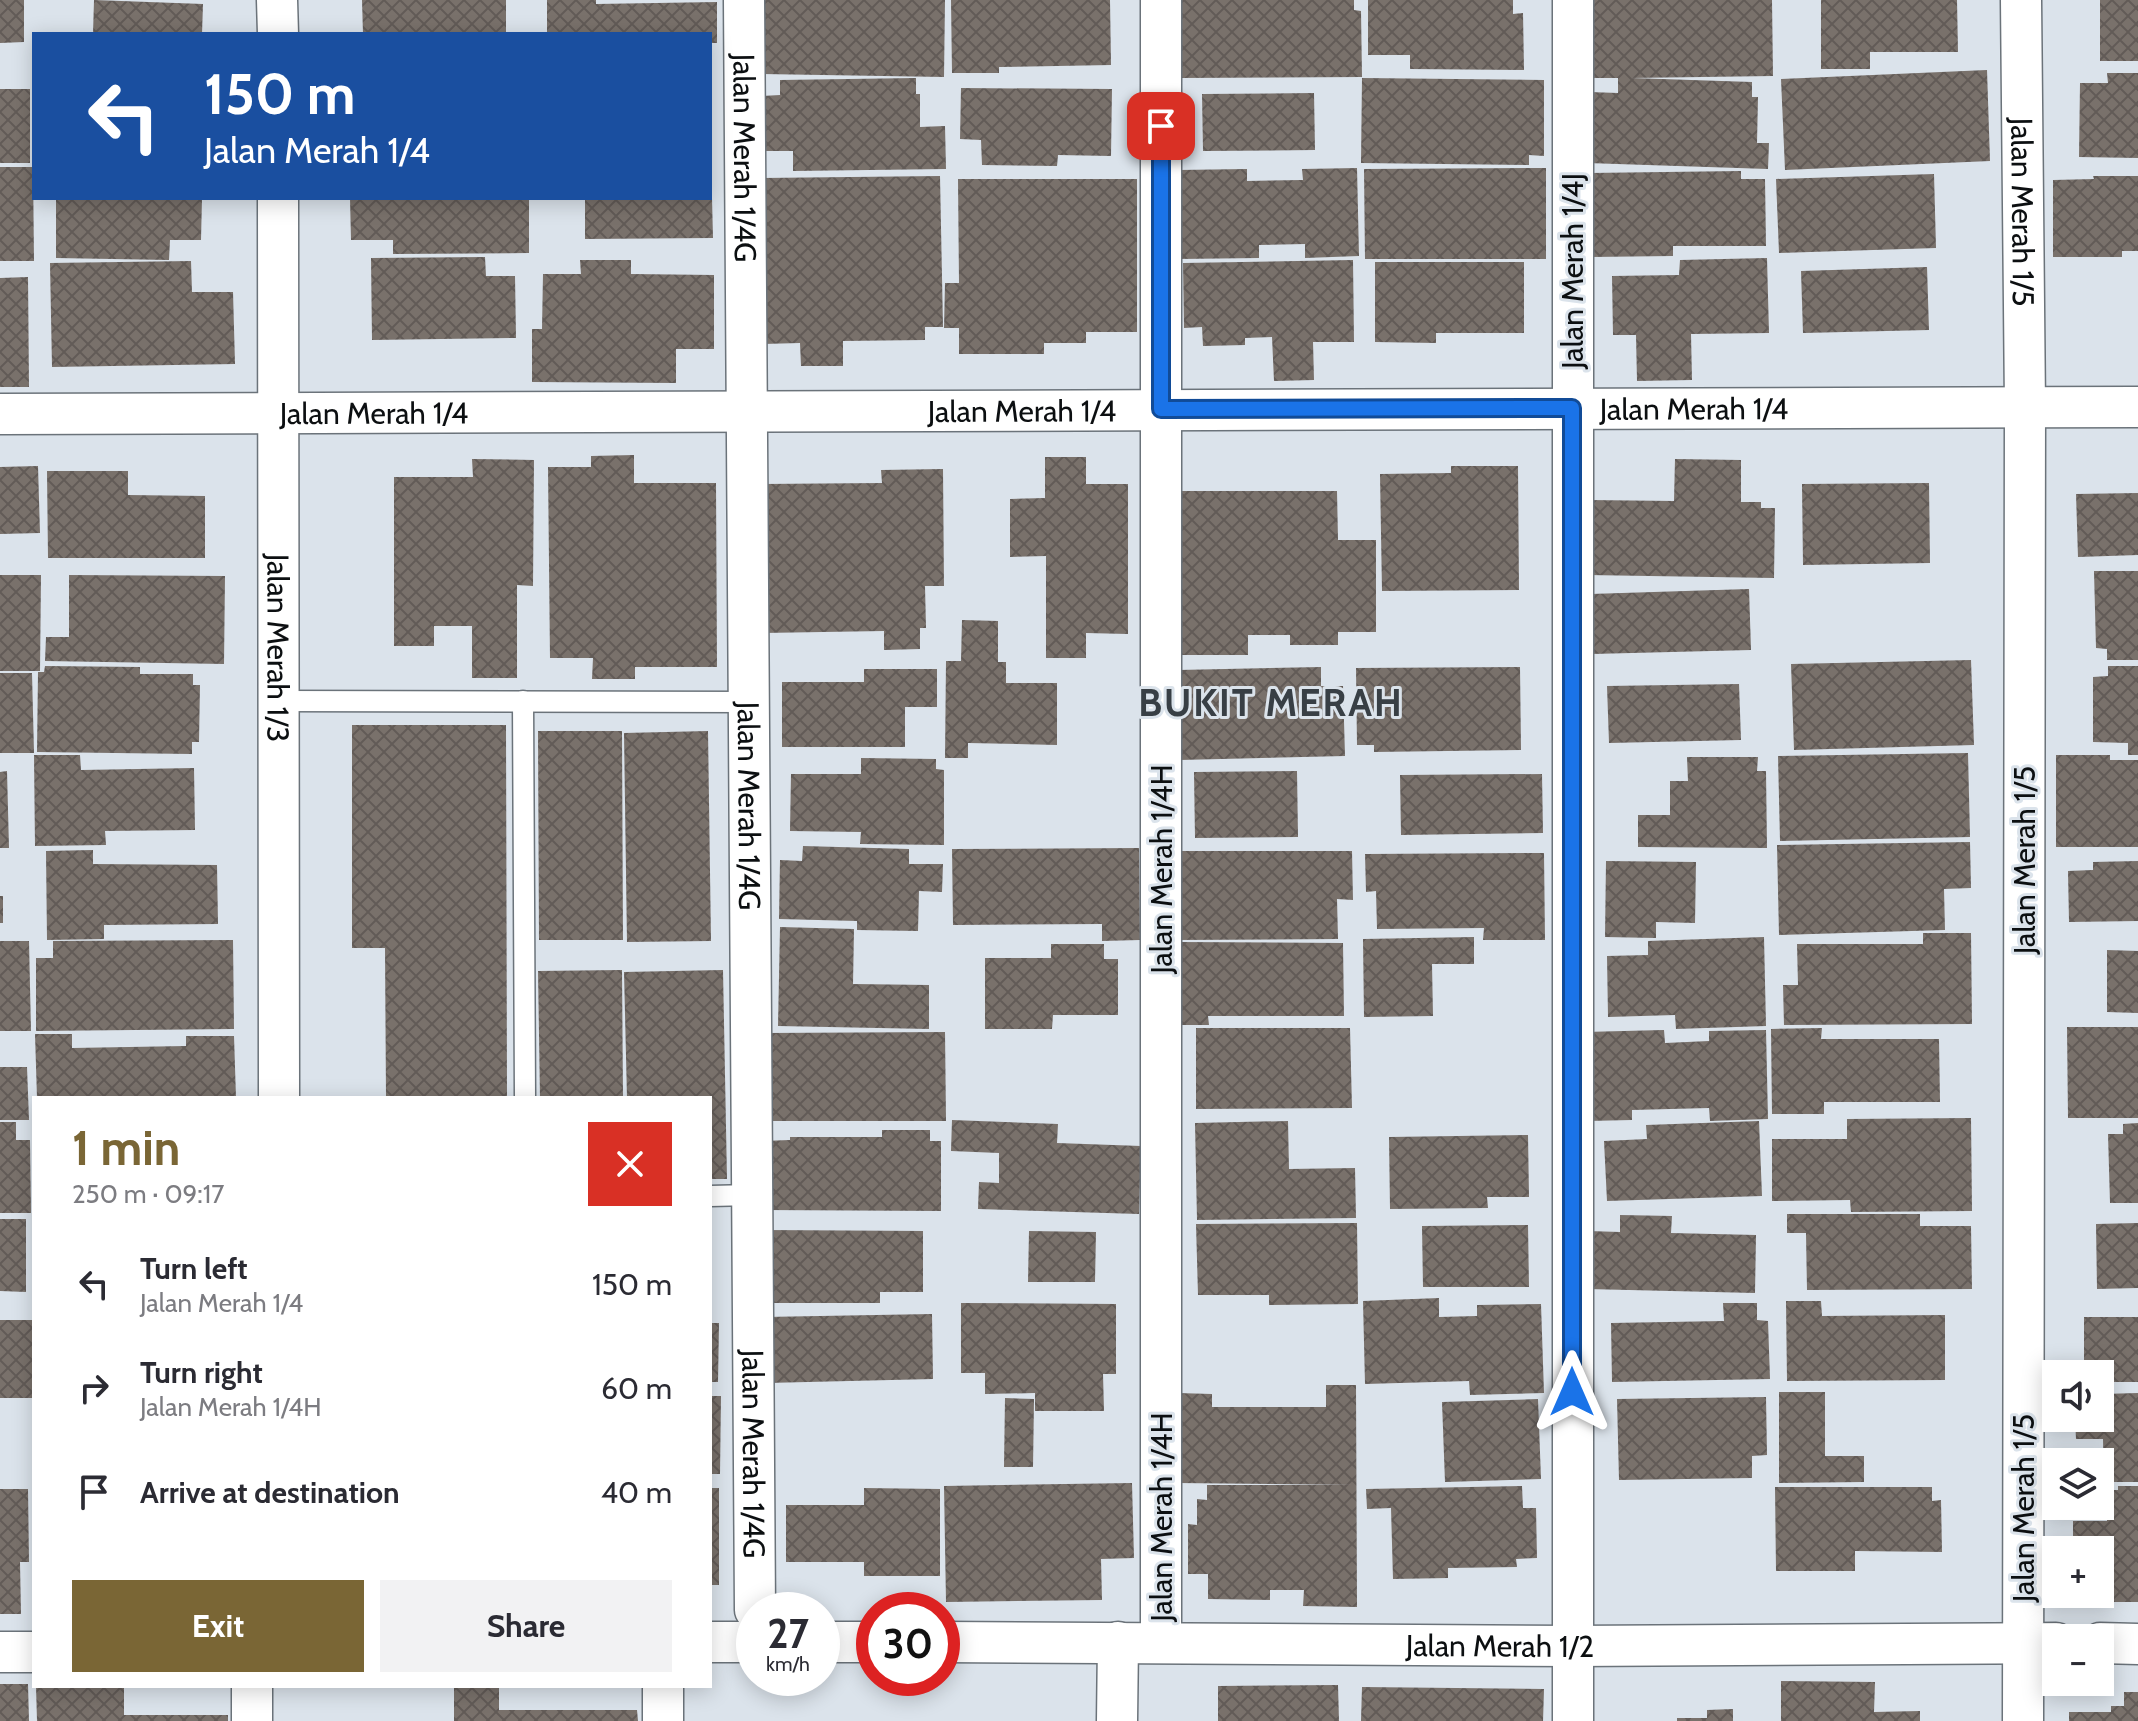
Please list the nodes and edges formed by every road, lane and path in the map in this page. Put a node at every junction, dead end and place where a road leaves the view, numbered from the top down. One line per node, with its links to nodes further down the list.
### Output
1 (277, 0): 6 (street)
2 (744, 0): 12 (street, Jalan Merah 1/4G)
3 (1161, 0): 11 (street, Jalan Merah 1/4H)
4 (1573, 0): 10 (street, Jalan Merah 1/4J)
5 (2021, 0): 8 (street, Jalan Merah 1/5)
6 (278, 32)
7 (278, 200): 13 (street, Jalan Merah 1/3)
8 (2025, 407): 9 (street, Jalan Merah 1/4); 10 (street, Jalan Merah 1/4); 28 (street, Jalan Merah 1/5)
9 (2138, 407)
10 (1572, 408): 11 (street, Jalan Merah 1/4); 31 (street, Jalan Merah 1/4J)
11 (1161, 409): 12 (street, Jalan Merah 1/4); 27 (street, Jalan Merah 1/4H)
12 (747, 410): 13 (street, Jalan Merah 1/4); 17 (street, Jalan Merah 1/4G)
13 (278, 411): 14 (street, Jalan Merah 1/4); 15 (street, Jalan Merah 1/3)
14 (0, 414)
15 (278, 701): 16 (lane); 18 (street, Jalan Merah 1/3)
16 (523, 701): 17 (lane); 19 (lane)
17 (749, 702): 20 (street, Jalan Merah 1/4G)
18 (279, 1096)
19 (525, 1096)
20 (752, 1195): 21 (lane); 22 (street, Jalan Merah 1/4G)
21 (712, 1196)
22 (755, 1592)
23 (712, 1642): 24 (street)
24 (736, 1642)
25 (960, 1642): 26 (street, Jalan Merah 1/2)
26 (1118, 1642): 27 (street, Jalan Merah 1/2); 38 (street)
27 (1161, 1642): 31 (street, Jalan Merah 1/2)
28 (2040, 1643): 31 (street, Jalan Merah 1/2); 40 (street, Jalan Merah 1/5)
29 (2114, 1643): 30 (street)
30 (2138, 1644)
31 (1572, 1646): 39 (street, Jalan Merah 1/4J)
32 (0, 1652): 33 (street)
33 (32, 1652)
34 (252, 1688): 36 (street)
35 (663, 1688): 37 (street)
36 (252, 1721)
37 (663, 1721)
38 (1117, 1721)
39 (1573, 1721)
40 (2023, 1721)

